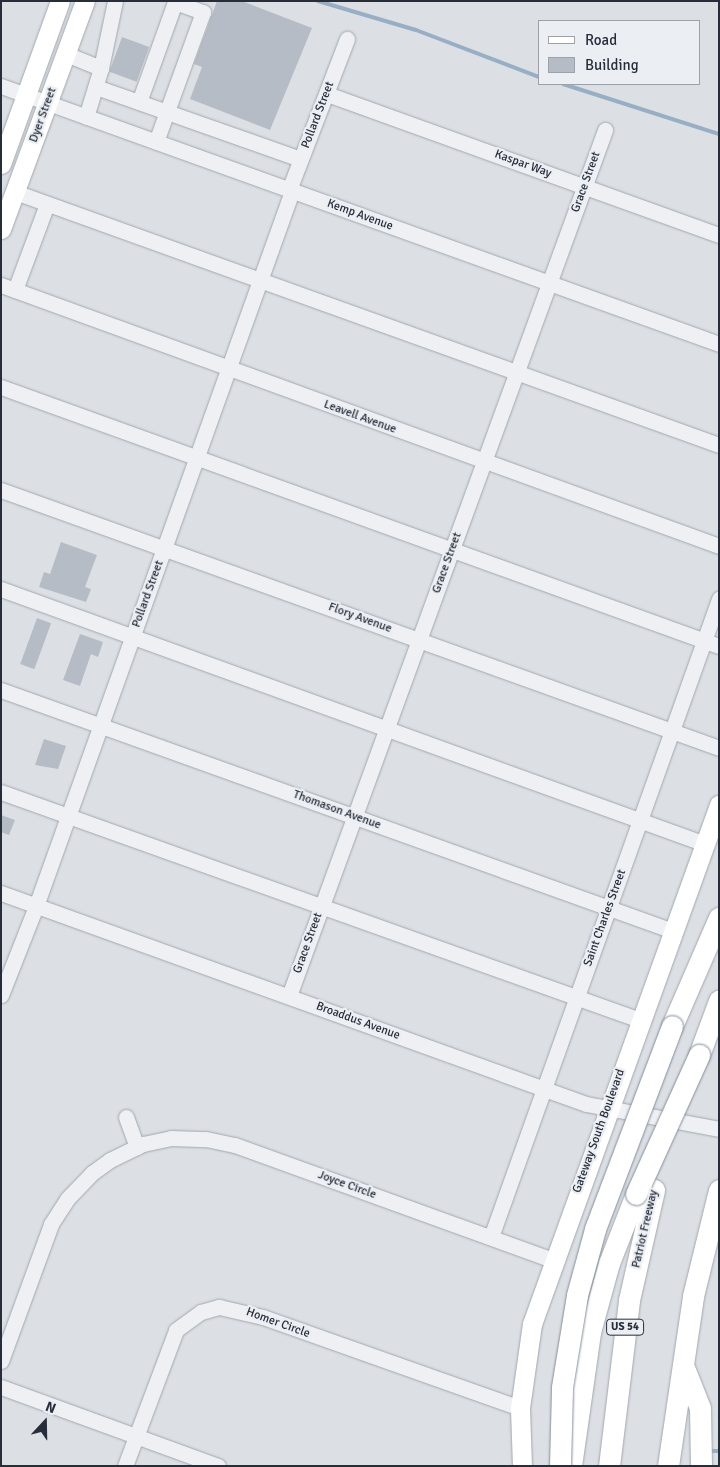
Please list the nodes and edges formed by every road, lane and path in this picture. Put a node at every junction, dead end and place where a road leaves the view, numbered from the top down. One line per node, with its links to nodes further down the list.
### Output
1 (86, 1): 6 (main road, Dyer Street)
2 (115, 1): 7 (street)
3 (175, 1): 12 (street); 14 (street)
4 (55, 3): 11 (main road, Dyer Street)
5 (347, 39): 10 (street, Pollard Street)
6 (66, 54): 7 (street); 13 (main road, Dyer Street)
7 (101, 68): 9 (street)
8 (1, 86): 11 (street, Kemp Avenue)
9 (96, 87): 12 (street); 15 (street)
10 (327, 94): 18 (street, Pollard Street); 20 (street, Kaspar Way)
11 (26, 95): 13 (street, Kemp Avenue); 19 (main road, Dyer Street)
12 (139, 102): 14 (street)
13 (47, 103): 15 (street, Kemp Avenue); 22 (main road, Dyer Street)
14 (166, 112): 17 (street); 18 (street)
15 (86, 117): 17 (street, Kemp Avenue)
16 (605, 130): 20 (street, Grace Street)
17 (156, 142): 21 (street, Kemp Avenue)
18 (301, 160): 21 (street, Pollard Street)
19 (1, 164)
20 (584, 187): 25 (street, Kaspar Way); 27 (street, Grace Street)
21 (290, 190): 26 (street, Pollard Street); 27 (street, Kemp Avenue)
22 (15, 192): 23 (street); 24 (main road, Dyer Street)
23 (47, 204): 26 (street); 28 (street)
24 (1, 229)
25 (719, 235)
26 (260, 280): 30 (street, Pollard Street); 31 (street)
27 (549, 284): 29 (street, Kemp Avenue); 31 (street, Grace Street)
28 (8, 288): 30 (street, Leavell Avenue)
29 (719, 344)
30 (228, 369): 34 (street, Pollard Street); 35 (street, Leavell Avenue)
31 (517, 372): 33 (street); 35 (street, Grace Street)
32 (1, 387): 34 (street)
33 (719, 445)
34 (196, 458): 38 (street, Pollard Street); 39 (street)
35 (484, 461): 37 (street, Leavell Avenue); 39 (street, Grace Street)
36 (1, 490): 38 (street, Flory Avenue)
37 (719, 546)
38 (164, 548): 42 (street, Pollard Street); 43 (street, Flory Avenue)
39 (452, 550): 43 (street, Grace Street); 44 (street)
40 (1, 589): 42 (street)
41 (719, 599): 44 (street, Saint Charles Street)
42 (132, 637): 47 (street, Pollard Street); 48 (street)
43 (419, 640): 48 (street, Grace Street); 49 (street, Flory Avenue)
44 (704, 640): 45 (street); 49 (street, Saint Charles Street)
45 (719, 646)
46 (1, 690): 47 (street, Thomason Avenue)
47 (100, 725): 53 (street, Thomason Avenue); 54 (street, Pollard Street)
48 (386, 729): 53 (street, Grace Street); 55 (street)
49 (672, 731): 50 (street, Flory Avenue); 55 (street, Saint Charles Street)
50 (719, 748)
51 (1, 792): 54 (street)
52 (719, 805): 56 (main road, Gateway South Boulevard)
53 (354, 816): 59 (street, Thomason Avenue); 60 (street, Grace Street)
54 (67, 817): 58 (street, Pollard Street); 60 (street)
55 (640, 820): 56 (street); 59 (street, Saint Charles Street)
56 (705, 844): 62 (main road, Gateway South Boulevard)
57 (1, 894): 58 (street, Broaddus Avenue)
58 (36, 906): 63 (street, Pollard Street); 64 (street, Broaddus Avenue)
59 (608, 908): 62 (street, Thomason Avenue); 65 (street, Saint Charles Street)
60 (321, 909): 64 (street, Grace Street); 65 (street)
61 (719, 918): 85 (highway, bridge)
62 (673, 931): 67 (main road, Gateway South Boulevard)
63 (1, 995)
64 (289, 996): 68 (street, Broaddus Avenue)
65 (576, 998): 67 (street); 68 (street, Saint Charles Street)
66 (719, 1001): 73 (highway, bridge)
67 (640, 1020): 69 (main road, Gateway South Boulevard)
68 (544, 1088): 69 (street, Broaddus Avenue); 75 (street, Saint Charles Street)
69 (607, 1110): 71 (street, Broaddus Avenue); 76 (main road, Gateway South Boulevard)
70 (126, 1117): 72 (street)
71 (719, 1129)
72 (137, 1147): 75 (street, Joyce Circle); 77 (street, Joyce Circle)
73 (645, 1192): 86 (highway); 87 (highway, Patriot Freeway / US 54)
74 (718, 1193): 78 (highway)
75 (491, 1237): 76 (street, Joyce Circle)
76 (553, 1260): 80 (main road, Gateway South Boulevard)
77 (1, 1361)
78 (683, 1365): 88 (highway); 89 (highway)
79 (1, 1387): 81 (street)
80 (520, 1408): 81 (street, Homer Circle); 84 (main road, Gateway South Boulevard)
81 (136, 1436): 82 (street, Homer Circle); 83 (street)
82 (125, 1466)
83 (218, 1466)
84 (522, 1466)
85 (560, 1466)
86 (571, 1466)
87 (609, 1466)
88 (668, 1466)
89 (700, 1466)

